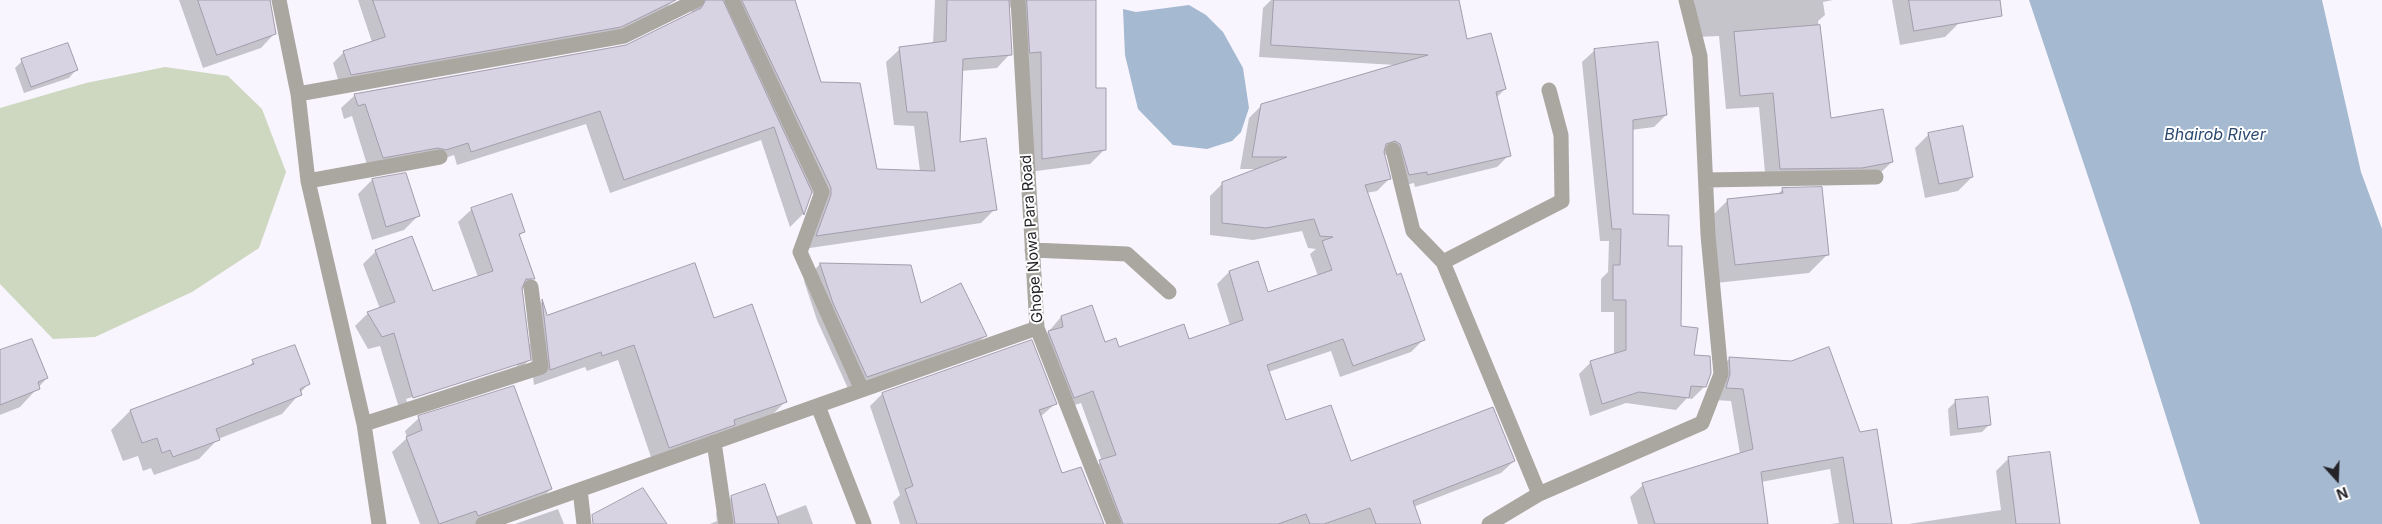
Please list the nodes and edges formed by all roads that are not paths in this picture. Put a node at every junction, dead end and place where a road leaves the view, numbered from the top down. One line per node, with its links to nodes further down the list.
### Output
1 (279, 0): 7 (street)
2 (697, 0): 7 (street)
3 (732, 0): 18 (street)
4 (1018, 0): 13 (street, Ghope Nowa Para Road)
5 (1686, 0): 11 (street)
6 (1548, 90): 14 (street)
7 (298, 94): 12 (street)
8 (1394, 150): 14 (street)
9 (440, 157): 12 (street)
10 (1876, 177): 11 (street)
11 (1706, 180): 23 (street)
12 (308, 181): 20 (street)
13 (1032, 250): 16 (street); 17 (street, Ghope Nowa Para Road)
14 (1443, 262): 23 (street)
15 (531, 287): 20 (street)
16 (1169, 292)
17 (1037, 328): 18 (street); 29 (street, Ghope Nowa Para Road)
18 (862, 390): 19 (street)
19 (818, 406): 21 (street); 28 (street)
20 (364, 424): 24 (street)
21 (714, 442): 22 (street); 27 (street)
22 (580, 490): 25 (street); 26 (street)
23 (1539, 494): 30 (street)
24 (380, 524)
25 (483, 524)
26 (584, 524)
27 (726, 524)
28 (864, 524)
29 (1114, 524)
30 (1489, 524)

